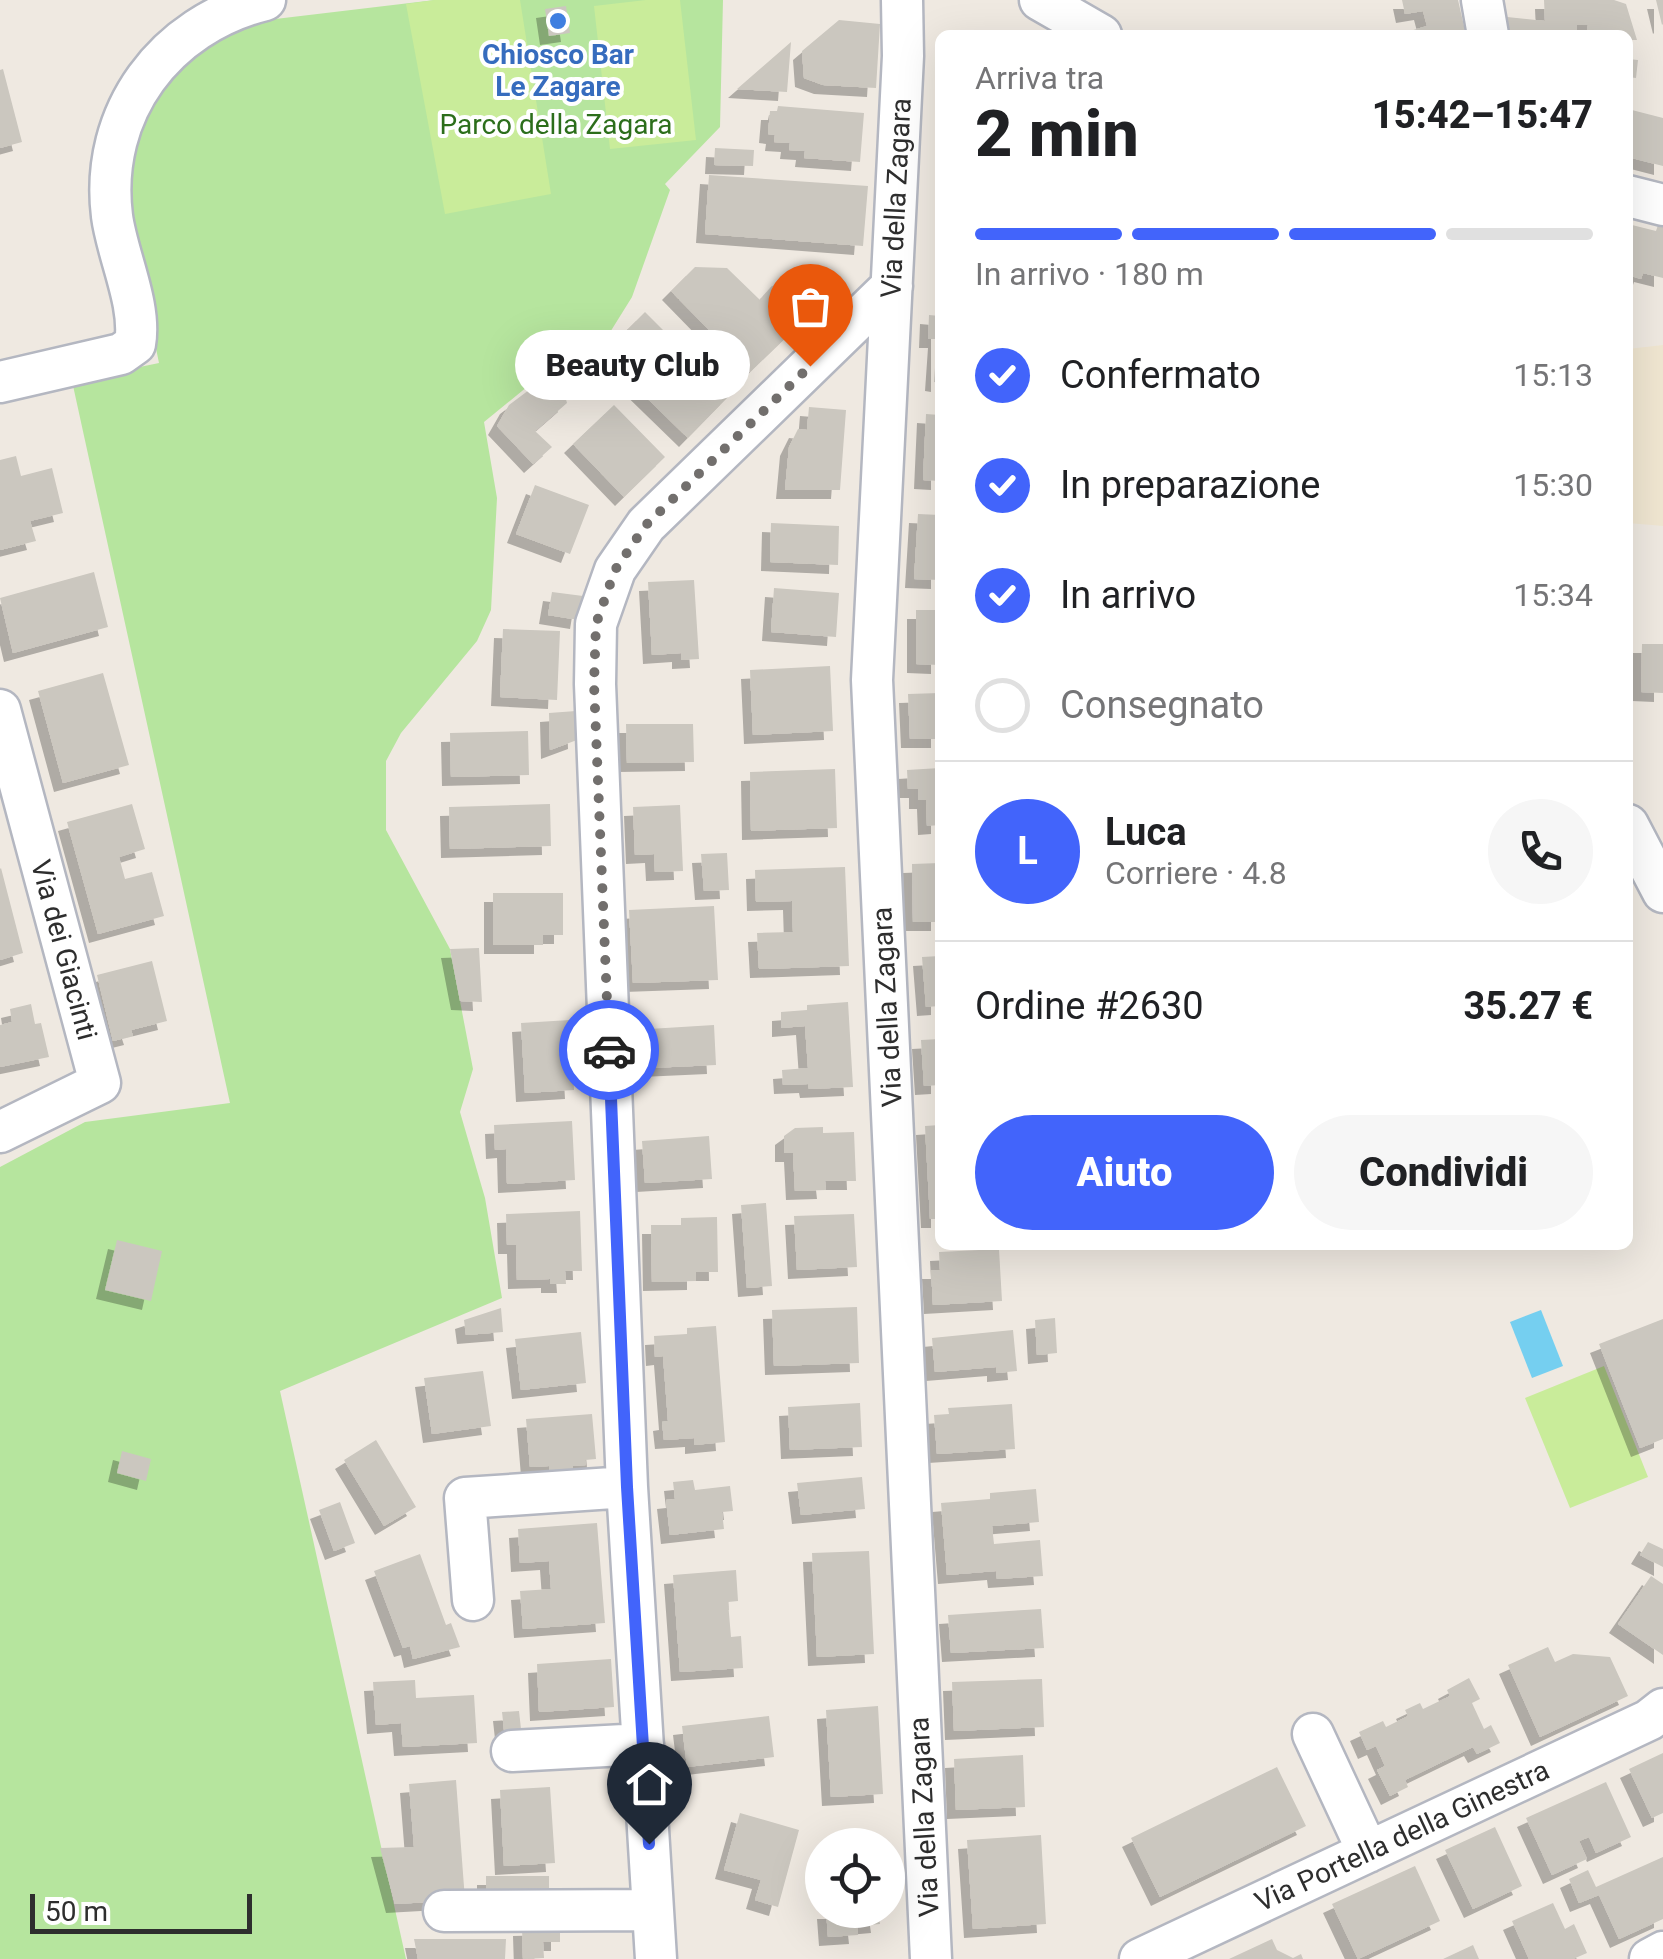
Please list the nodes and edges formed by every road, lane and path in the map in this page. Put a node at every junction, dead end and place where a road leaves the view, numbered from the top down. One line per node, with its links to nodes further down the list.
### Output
1 (264, 0): 10 (street)
2 (1040, 0): 5 (street)
3 (1482, 0): 6 (street)
4 (917, 1): 9 (street, Via della Zagara)
5 (1092, 30)
6 (1487, 30)
7 (1633, 197): 8 (street)
8 (1663, 205)
9 (892, 286): 15 (street); 26 (street, Via della Zagara)
10 (0, 382)
11 (0, 710): 14 (street, Via dei Giacinti)
12 (1633, 835): 13 (street)
13 (1663, 892)
14 (0, 1132)
15 (627, 1487): 16 (street); 19 (street)
16 (473, 1600)
17 (1663, 1709): 21 (street, Via Portella della Ginestra)
18 (1313, 1734): 21 (street)
19 (643, 1744): 20 (street); 23 (street)
20 (512, 1751)
21 (1368, 1852): 27 (street, Via Portella della Ginestra)
22 (444, 1910): 23 (street)
23 (653, 1910): 25 (street)
24 (1663, 1952): 28 (street)
25 (656, 1959)
26 (931, 1959)
27 (1140, 1959)
28 (1650, 1959)

